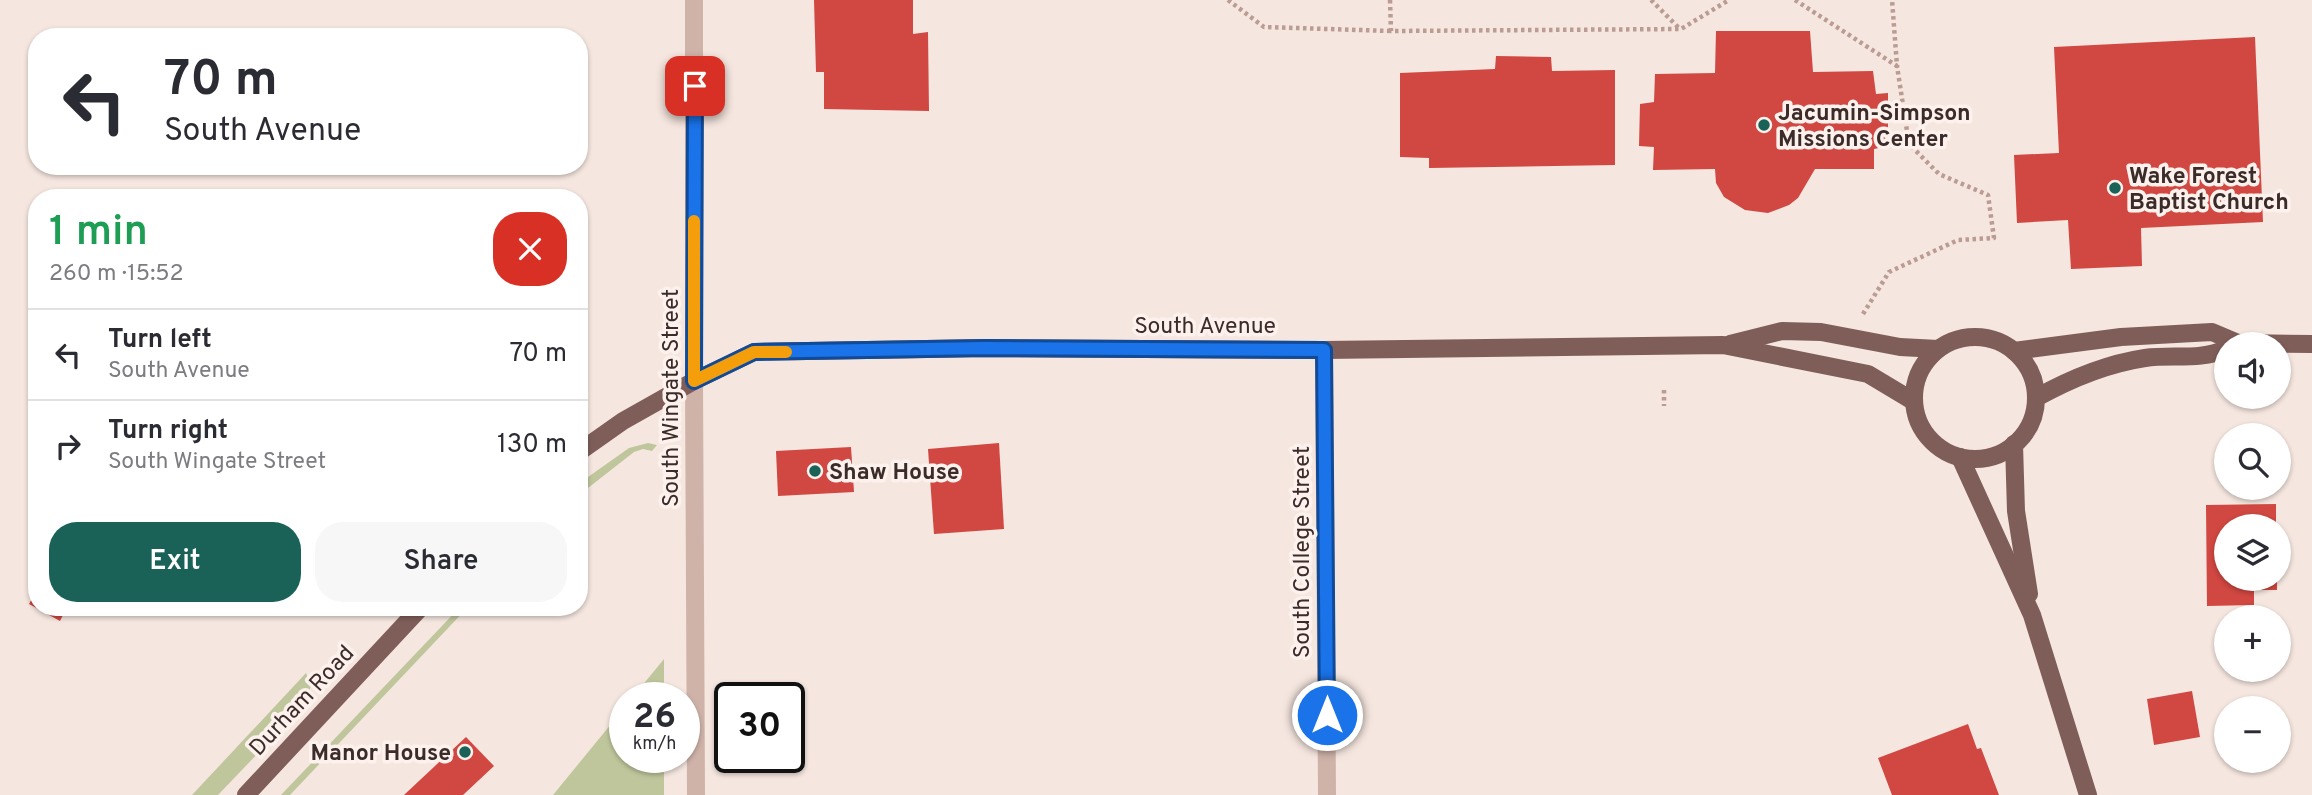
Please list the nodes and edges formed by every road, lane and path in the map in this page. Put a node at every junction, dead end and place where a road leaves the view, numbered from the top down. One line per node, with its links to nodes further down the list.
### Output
1 (694, 0): 20 (street, South Wingate Street)
2 (1228, 0): 9 (path)
3 (1390, 0): 9 (path)
4 (1651, 0): 8 (path)
5 (1729, 0): 8 (path)
6 (1795, 0): 10 (path)
7 (1892, 0): 10 (path)
8 (1681, 29): 9 (path)
9 (1391, 31)
10 (1897, 66): 11 (path)
11 (1863, 314)
12 (2214, 333): 18 (main road)
13 (2312, 344): 15 (main road)
14 (1723, 345): 16 (main road, South Avenue); 17 (main road, South Avenue); 23 (main road, South Avenue)
15 (2291, 345)
16 (1938, 349): 18 (main road); 23 (main road)
17 (1324, 350): 20 (main road, South Avenue); 32 (street, South College Street)
18 (2014, 351): 22 (main road)
19 (2214, 355): 22 (main road)
20 (694, 381): 26 (main road); 31 (street, South Wingate Street)
21 (1664, 390): 24 (path)
22 (2036, 398): 25 (main road)
23 (1913, 401): 27 (main road)
24 (1664, 406)
25 (2014, 444): 27 (main road); 28 (main road)
26 (588, 446)
27 (1960, 457): 28 (main road)
28 (2032, 615): 33 (main road)
29 (413, 616): 30 (main road, Durham Road)
30 (246, 795)
31 (696, 795)
32 (1327, 795)
33 (2088, 795)

